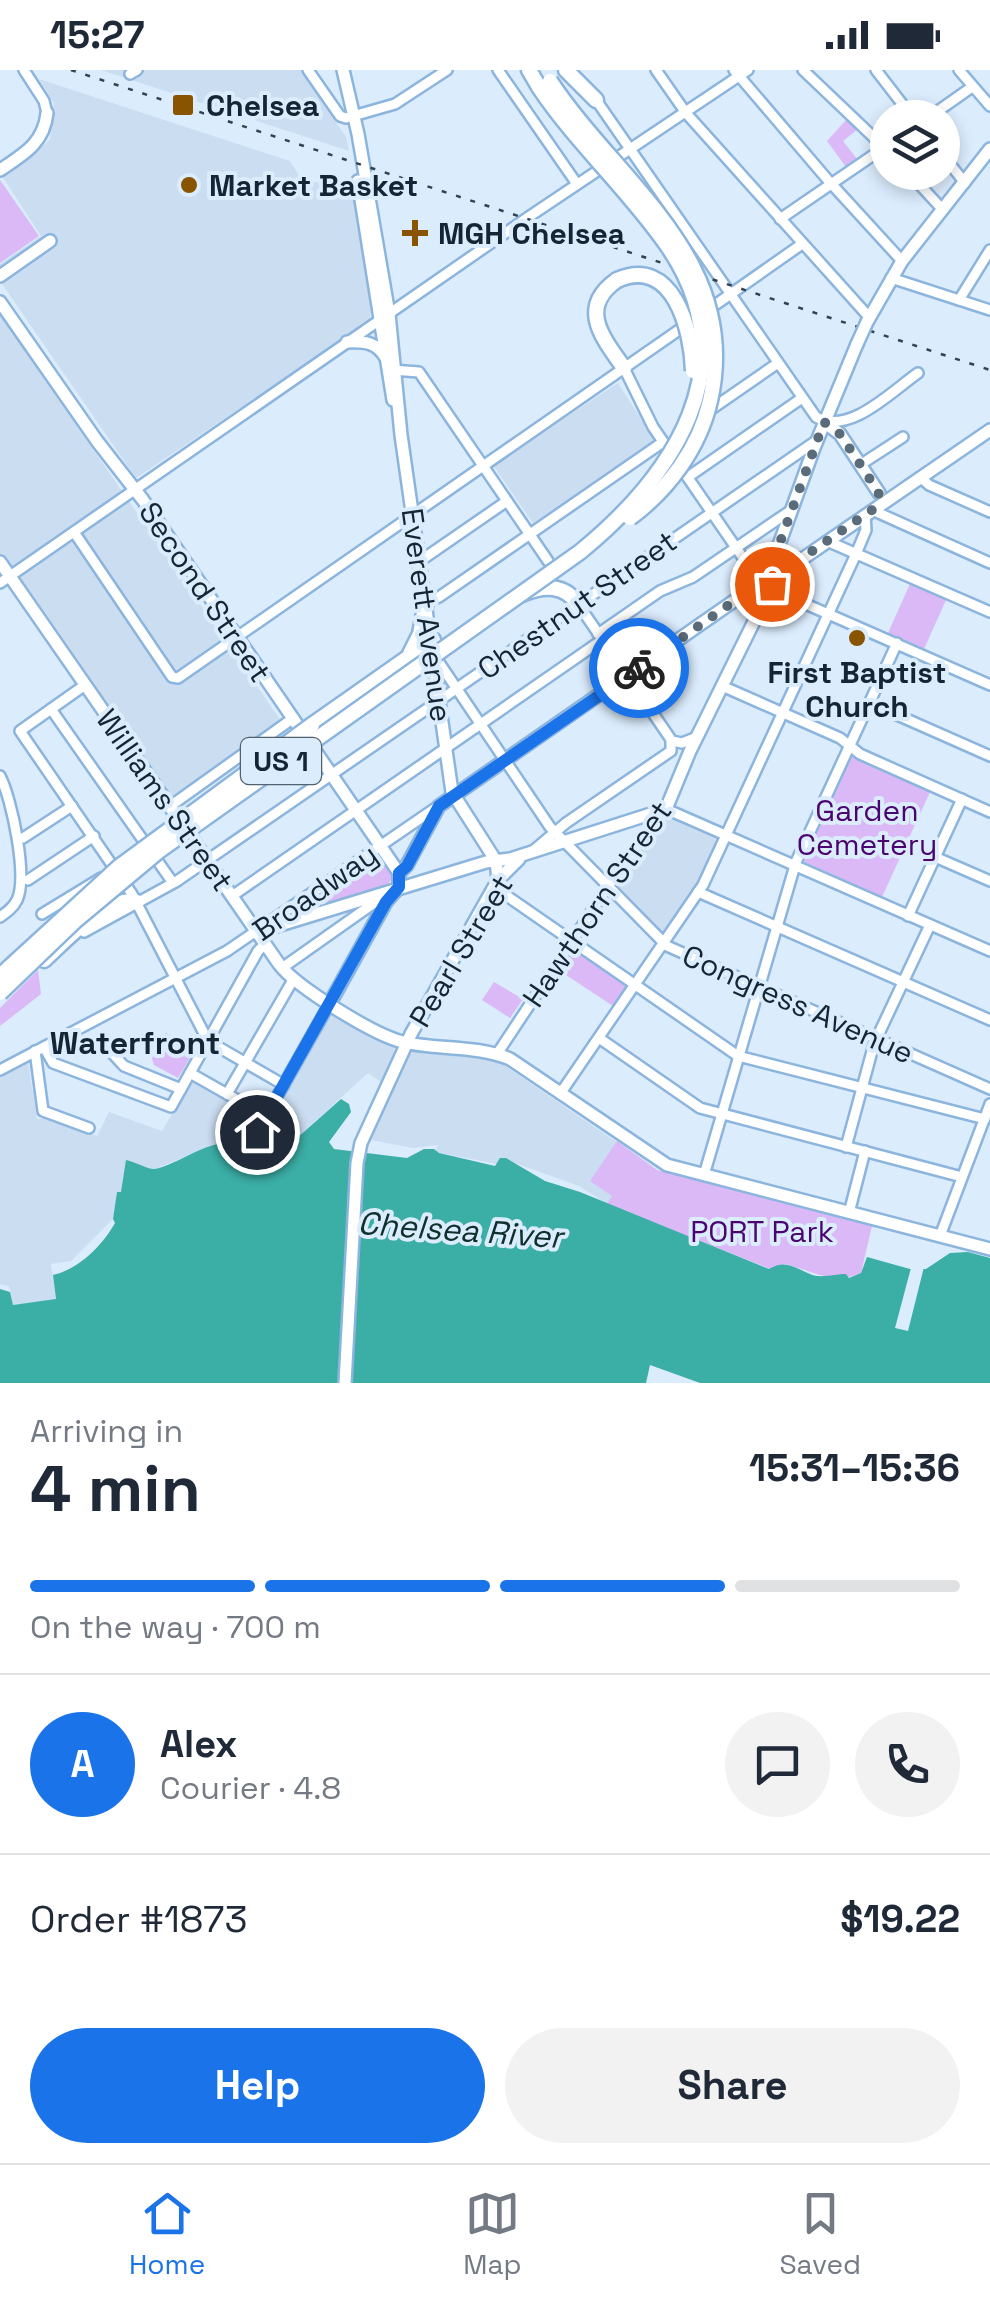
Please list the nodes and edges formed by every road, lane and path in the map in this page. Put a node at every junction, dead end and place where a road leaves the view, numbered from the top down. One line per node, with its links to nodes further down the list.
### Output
1 (24, 70): 20 (street)
2 (308, 70): 22 (street)
3 (343, 70): 22 (main road, Everett Avenue)
4 (447, 70): 22 (street)
5 (498, 70): 30 (street)
6 (528, 70): 14 (highway, US 1)
7 (566, 70): 16 (highway)
8 (576, 70): 16 (street)
9 (656, 70): 21 (street)
10 (803, 70): 23 (street)
11 (876, 70): 17 (street)
12 (959, 70): 15 (street)
13 (740, 72): 21 (street); 31 (street)
14 (544, 79): 54 (highway, US 1, bridge); 86 (highway, US 1, bridge)
15 (972, 87): 18 (street); 19 (street)
16 (596, 100): 24 (street)
17 (900, 100)
18 (954, 100)
19 (990, 106)
20 (47, 112): 27 (main road)
21 (686, 113): 24 (street); 34 (street)
22 (352, 118): 45 (main road, Everett Avenue)
23 (870, 133)
24 (629, 149): 30 (street); 41 (street)
25 (990, 149): 29 (main road, Hawthorn Street)
26 (870, 158): 31 (street)
27 (0, 170)
28 (960, 176): 29 (street)
29 (966, 183): 33 (main road, Hawthorn Street)
30 (578, 184): 45 (street)
31 (831, 184): 34 (street); 38 (street)
32 (925, 190): 33 (street)
33 (943, 210): 38 (main road, Hawthorn Street)
34 (780, 219): 36 (street)
35 (50, 241): 39 (main road)
36 (802, 244): 41 (street); 46 (street)
37 (990, 250): 42 (street)
38 (902, 260): 40 (main road, Hawthorn Street)
39 (0, 276)
40 (892, 278): 42 (street); 46 (main road, Hawthorn Street)
41 (731, 294): 48 (street); 50 (street)
42 (960, 300): 44 (street)
43 (0, 302): 64 (main road, Second Street)
44 (990, 310)
45 (384, 317): 47 (street); 49 (main road, Everett Avenue)
46 (868, 320): 55 (main road, Hawthorn Street, bridge)
47 (348, 342): 49 (main road); 64 (street)
48 (778, 363): 52 (street); 53 (street)
49 (390, 366): 61 (street); 72 (main road, Everett Avenue)
50 (624, 368): 54 (highway, bridge); 59 (street); 61 (street)
51 (918, 373): 55 (street)
52 (802, 398): 55 (street); 62 (street)
53 (713, 408)
54 (692, 411): 137 (highway, US 1, bridge)
55 (824, 422): 58 (main road, Hawthorn Street); 60 (main road)
56 (990, 430): 63 (main road, Broadway)
57 (903, 437): 60 (street)
58 (817, 440): 68 (main road, Hawthorn Street); 69 (street, Chestnut Street)
59 (664, 442): 62 (street); 74 (street)
60 (857, 461): 66 (main road)
61 (482, 466): 67 (street); 72 (street)
62 (688, 477): 69 (street)
63 (920, 478): 65 (main road, Broadway); 71 (street)
64 (133, 489): 73 (street); 92 (main road, Second Street)
65 (899, 492): 66 (main road); 70 (main road, Broadway)
66 (879, 493): 70 (main road)
67 (507, 500): 74 (street); 80 (street)
68 (792, 509): 75 (main road, Hawthorn Street); 77 (street)
69 (712, 512): 77 (street); 88 (street, Chestnut Street)
70 (869, 512): 76 (main road, Broadway); 79 (street); 83 (street)
71 (990, 512)
72 (412, 515): 80 (main road, Everett Avenue); 92 (street)
73 (74, 532): 84 (street); 92 (street)
74 (530, 534): 81 (street); 87 (street)
75 (783, 535): 78 (main road); 85 (main road, Hawthorn Street)
76 (827, 541): 78 (main road, Broadway); 79 (street)
77 (737, 548): 85 (street); 91 (street)
78 (810, 552): 85 (main road, Broadway)
79 (856, 554): 89 (street); 90 (street)
80 (420, 561): 87 (main road, Everett Avenue)
81 (548, 561)
82 (0, 562): 84 (main road, Williams Street)
83 (990, 562)
84 (5, 580): 98 (main road, Williams Street)
85 (765, 586): 90 (street); 97 (main road, Broadway); 100 (main road, Hawthorn Street)
86 (513, 599): 88 (highway); 137 (highway, US 1, bridge)
87 (426, 602): 93 (main road, Everett Avenue); 96 (highway)
88 (578, 604): 91 (street); 101 (street, Chestnut Street)
89 (990, 612)
90 (830, 614): 94 (street); 105 (street)
91 (600, 637): 97 (street); 107 (street)
92 (237, 638): 106 (main road, Second Street)
93 (433, 640): 95 (main road, Everett Avenue); 96 (highway)
94 (897, 644): 99 (street); 103 (street)
95 (436, 658): 101 (street, Congress Avenue); 102 (main road, Everett Avenue)
96 (400, 664): 160 (highway, bridge)
97 (627, 676): 109 (street); 113 (main road, Broadway)
98 (85, 684): 104 (street); 121 (main road, Williams Street)
99 (990, 684)
100 (722, 686): 105 (street); 108 (main road, Hawthorn Street)
101 (456, 689): 102 (street, Chestnut Street); 107 (street, Congress Avenue)
102 (440, 699): 110 (main road, Everett Avenue); 115 (street, Chestnut Street)
103 (870, 703): 111 (street); 112 (street)
104 (51, 709): 119 (street); 141 (street)
105 (783, 713): 111 (street); 129 (street)
106 (292, 719): 115 (main road, Second Street); 121 (street)
107 (480, 724): 110 (street); 113 (street, Congress Avenue)
108 (697, 738): 109 (street); 114 (main road, Hawthorn Street)
109 (671, 745): 114 (street); 125 (street)
110 (446, 747): 117 (main road, Everett Avenue); 122 (street)
111 (850, 747): 118 (street); 136 (street)
112 (990, 756)
113 (505, 761): 117 (main road, Broadway); 127 (street, Congress Avenue)
114 (684, 765): 123 (main road, Hawthorn Street)
115 (332, 774): 122 (main road, Second Street); 134 (street, Chestnut Street)
116 (0, 776): 151 (street)
117 (453, 796): 120 (main road, Broadway); 135 (main road)
118 (962, 799): 124 (street); 133 (street)
119 (72, 806): 126 (street); 130 (street)
120 (439, 806): 131 (street, Broadway); 138 (main road)
121 (170, 807): 134 (main road, Williams Street)
122 (357, 809): 131 (main road, Second Street); 146 (street)
123 (666, 809): 128 (main road); 129 (street); 144 (street, Hawthorn Street)
124 (990, 812)
125 (566, 823): 127 (street); 128 (street)
126 (94, 836): 137 (street); 139 (street)
127 (558, 836): 128 (main road); 132 (main road); 144 (street, Congress Avenue)
128 (576, 836)
129 (726, 837): 136 (street); 145 (street)
130 (23, 838)
131 (381, 846): 138 (main road, Second Street); 148 (street, Broadway)
132 (532, 851): 135 (main road); 142 (main road, Pearl Street)
133 (936, 857): 140 (street); 150 (street)
134 (207, 860): 141 (street, Chestnut Street); 146 (main road, Williams Street)
135 (496, 861): 142 (main road); 143 (main road)
136 (795, 867): 150 (street); 153 (street)
137 (124, 873): 147 (street); 149 (street); 160 (street); 166 (highway, US 1, bridge)
138 (399, 873): 143 (main road)
139 (28, 880)
140 (990, 881)
141 (173, 883): 147 (street, Chestnut Street)
142 (496, 884): 155 (street); 173 (main road, Pearl Street)
143 (399, 887): 148 (main road); 159 (street); 168 (main road)
144 (608, 887): 155 (street, Hawthorn Street); 156 (street, Congress Avenue)
145 (698, 892): 153 (street); 156 (street)
146 (232, 896): 154 (main road, Williams Street)
147 (137, 902): 161 (street); 167 (highway, bridge)
148 (298, 911): 154 (main road)
149 (42, 914)
150 (908, 916): 152 (street)
151 (0, 917)
152 (930, 925): 158 (street); 163 (street)
153 (778, 928): 163 (street); 165 (street)
154 (257, 932): 157 (main road, Williams Street); 161 (street, Broadway)
155 (572, 939): 164 (street); 176 (street, Hawthorn Street)
156 (664, 943): 164 (street); 165 (street, Congress Avenue)
157 (265, 944): 159 (main road, Williams Street); 171 (street)
158 (990, 951)
159 (282, 968): 162 (main road, Williams Street)
160 (0, 976)
161 (176, 978): 171 (street); 174 (street, Broadway)
162 (293, 980): 168 (main road, Williams Street); 178 (street)
163 (903, 983): 169 (street); 172 (street)
164 (636, 984): 170 (street); 177 (street)
165 (760, 988): 172 (street, Congress Avenue); 177 (street)
166 (0, 993)
167 (0, 1002)
168 (330, 1003): 173 (main road, Williams Street); 181 (street)
169 (990, 1020)
170 (599, 1038): 186 (street); 188 (street)
171 (208, 1040): 178 (street); 180 (street)
172 (877, 1040): 182 (street); 184 (street, Congress Avenue)
173 (406, 1042): 176 (main road, Williams Street); 200 (main road, Pearl Street)
174 (40, 1049): 179 (street, Broadway); 183 (street); 191 (street)
175 (112, 1052): 183 (street)
176 (497, 1054): 186 (main road)
177 (741, 1057): 182 (street); 188 (street)
178 (244, 1063): 181 (street); 185 (street)
179 (0, 1070)
180 (190, 1073): 183 (street); 185 (street)
181 (284, 1086): 189 (street)
182 (862, 1086): 190 (street); 193 (street)
183 (181, 1089)
184 (990, 1089)
185 (227, 1094): 189 (street)
186 (560, 1094): 195 (main road)
187 (990, 1104): 190 (street)
188 (723, 1114): 193 (street); 195 (street)
189 (266, 1116): 192 (street)
190 (984, 1119): 196 (street)
191 (90, 1128)
192 (257, 1132)
193 (846, 1147): 194 (street)
194 (865, 1152): 196 (street); 197 (street)
195 (704, 1176): 197 (main road)
196 (962, 1177): 198 (street)
197 (848, 1212): 198 (main road)
198 (940, 1236): 199 (main road)
199 (990, 1250)
200 (345, 1383)

